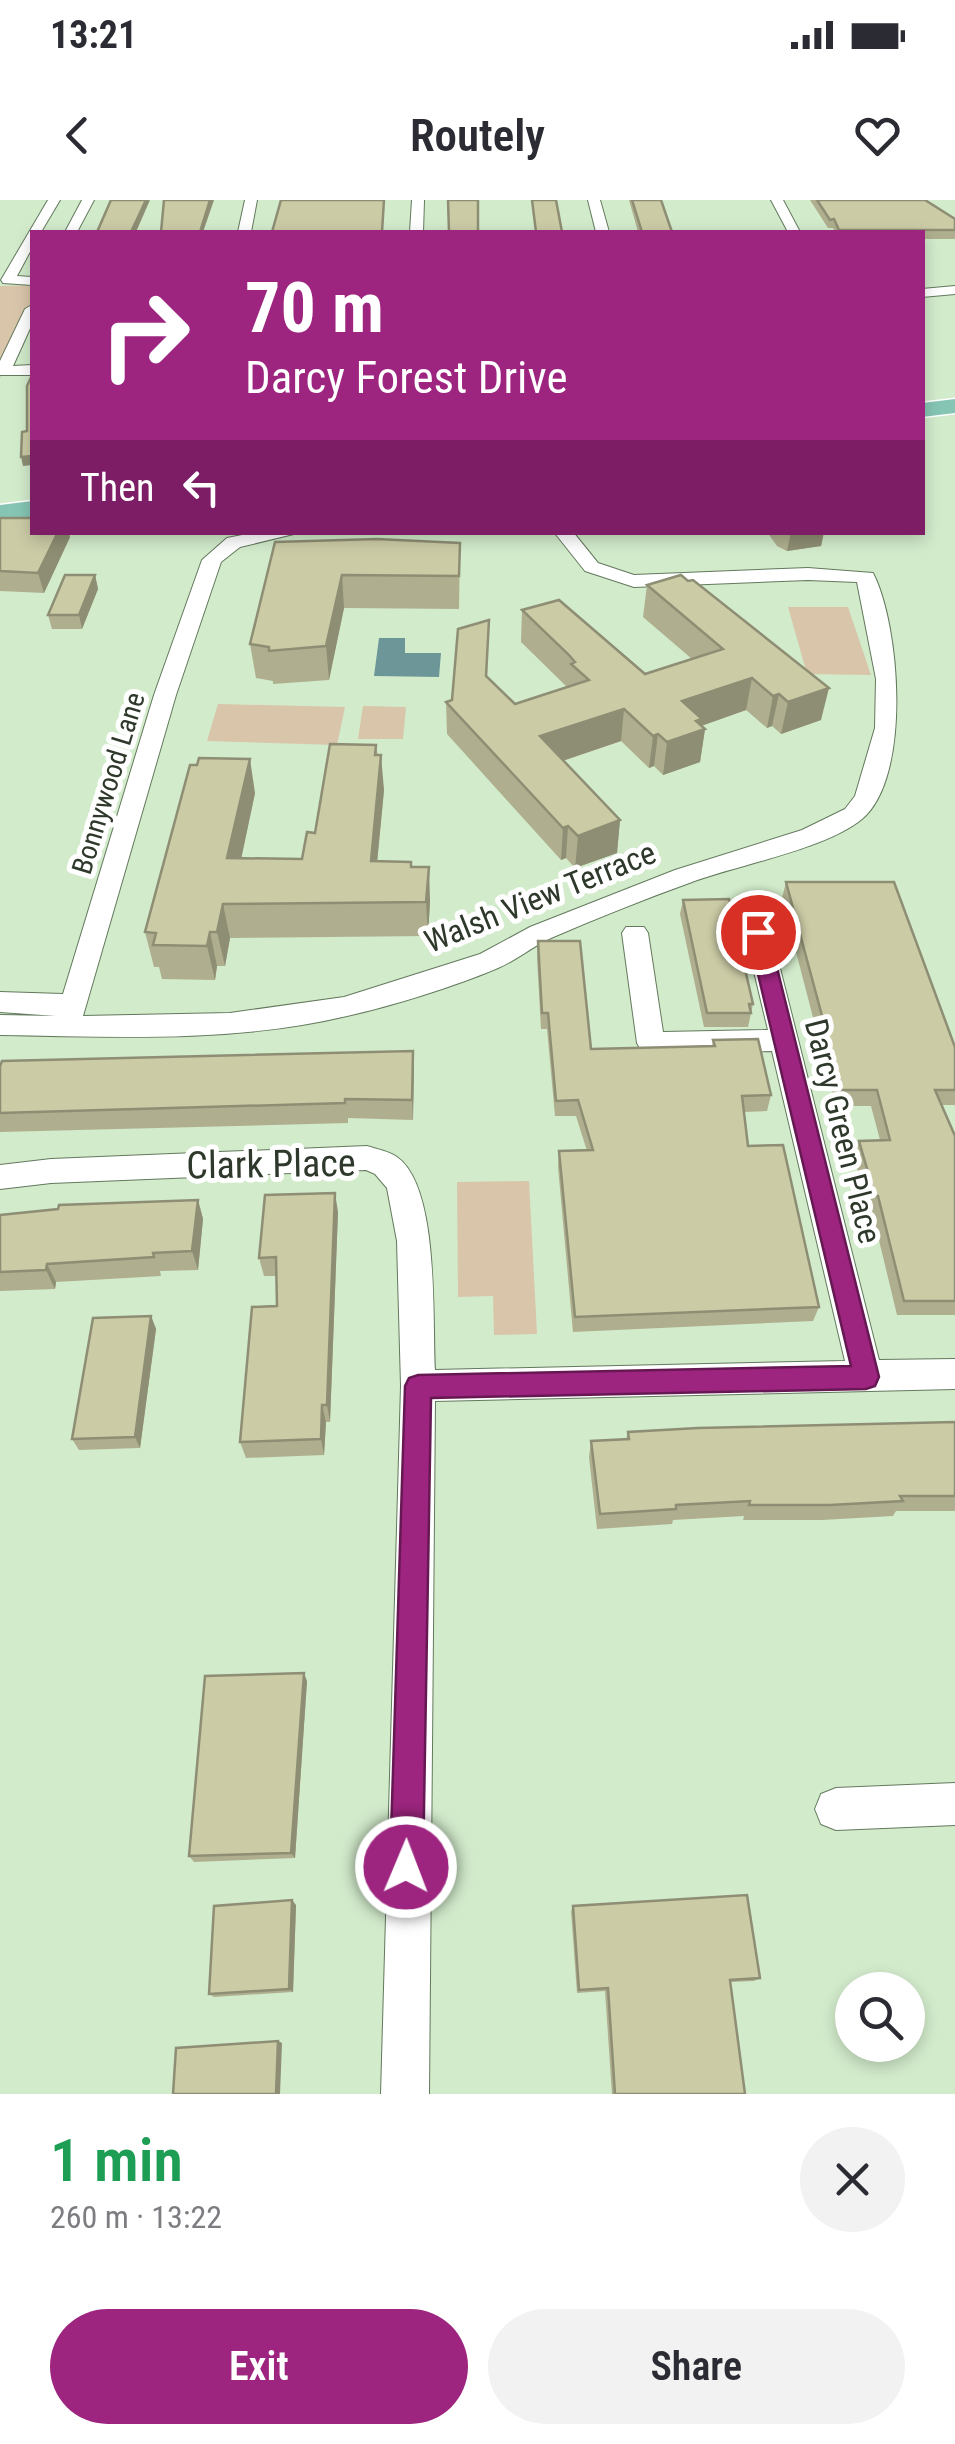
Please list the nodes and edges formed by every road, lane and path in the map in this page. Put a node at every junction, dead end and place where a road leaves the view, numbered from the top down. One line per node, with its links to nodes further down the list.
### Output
1 (54, 200): 7 (street)
2 (88, 200): 8 (street)
3 (252, 200): 9 (street)
4 (418, 200): 10 (street)
5 (594, 200): 11 (street)
6 (777, 200): 12 (street)
7 (37, 230)
8 (72, 230)
9 (244, 230)
10 (418, 230)
11 (602, 230)
12 (793, 230)
13 (30, 242): 14 (street)
14 (30, 281)
15 (955, 290): 16 (street)
16 (925, 293)
17 (30, 314): 18 (street)
18 (30, 370)
19 (955, 390): 20 (main road)
20 (925, 393)
21 (955, 406): 22 (main road)
22 (925, 410)
23 (30, 492): 24 (main road)
24 (0, 496)
25 (30, 510): 26 (main road)
26 (0, 513)
27 (280, 535): 32 (street, Bonnywood Lane)
28 (565, 535): 32 (street, Walsh View Terrace)
29 (750, 901): 34 (street, Darcy Green Place)
30 (635, 934): 34 (street)
31 (0, 1002): 32 (street)
32 (69, 1014): 33 (street, Walsh View Terrace)
33 (0, 1025)
34 (784, 1040): 37 (street, Darcy Green Place)
35 (0, 1177): 38 (street, Clark Place)
36 (955, 1374): 37 (street)
37 (866, 1377): 38 (street)
38 (418, 1386): 41 (street, Clark Place)
39 (955, 1804): 40 (street)
40 (836, 1809)
41 (405, 2094)

